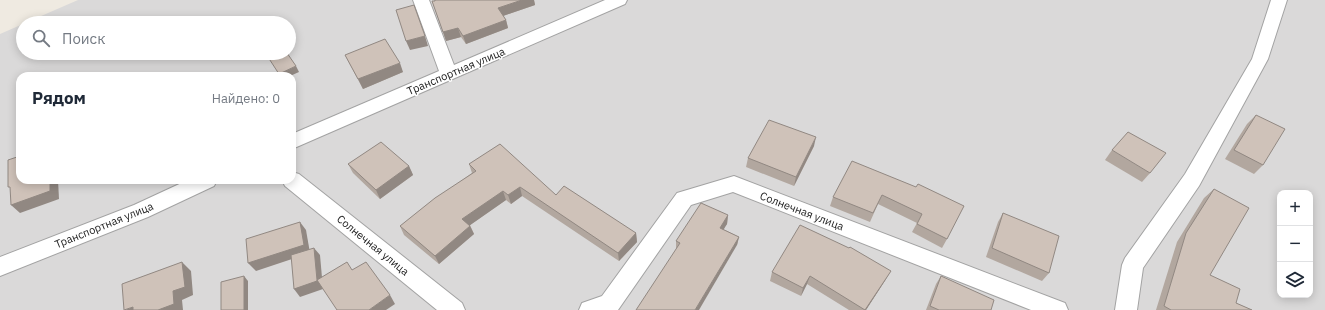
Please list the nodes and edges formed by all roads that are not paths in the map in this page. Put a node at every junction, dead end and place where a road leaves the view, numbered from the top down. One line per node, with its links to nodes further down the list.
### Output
1 (421, 0): 4 (street)
2 (619, 0): 4 (street, Транспортная улица)
3 (1279, 0): 12 (street)
4 (449, 74): 5 (street, Транспортная улица)
5 (296, 140)
6 (296, 183): 9 (street, Солнечная улица)
7 (198, 184): 8 (street, Транспортная улица)
8 (0, 267)
9 (454, 310)
10 (590, 310): 11 (street, Солнечная улица)
11 (1057, 310)
12 (1126, 310)

